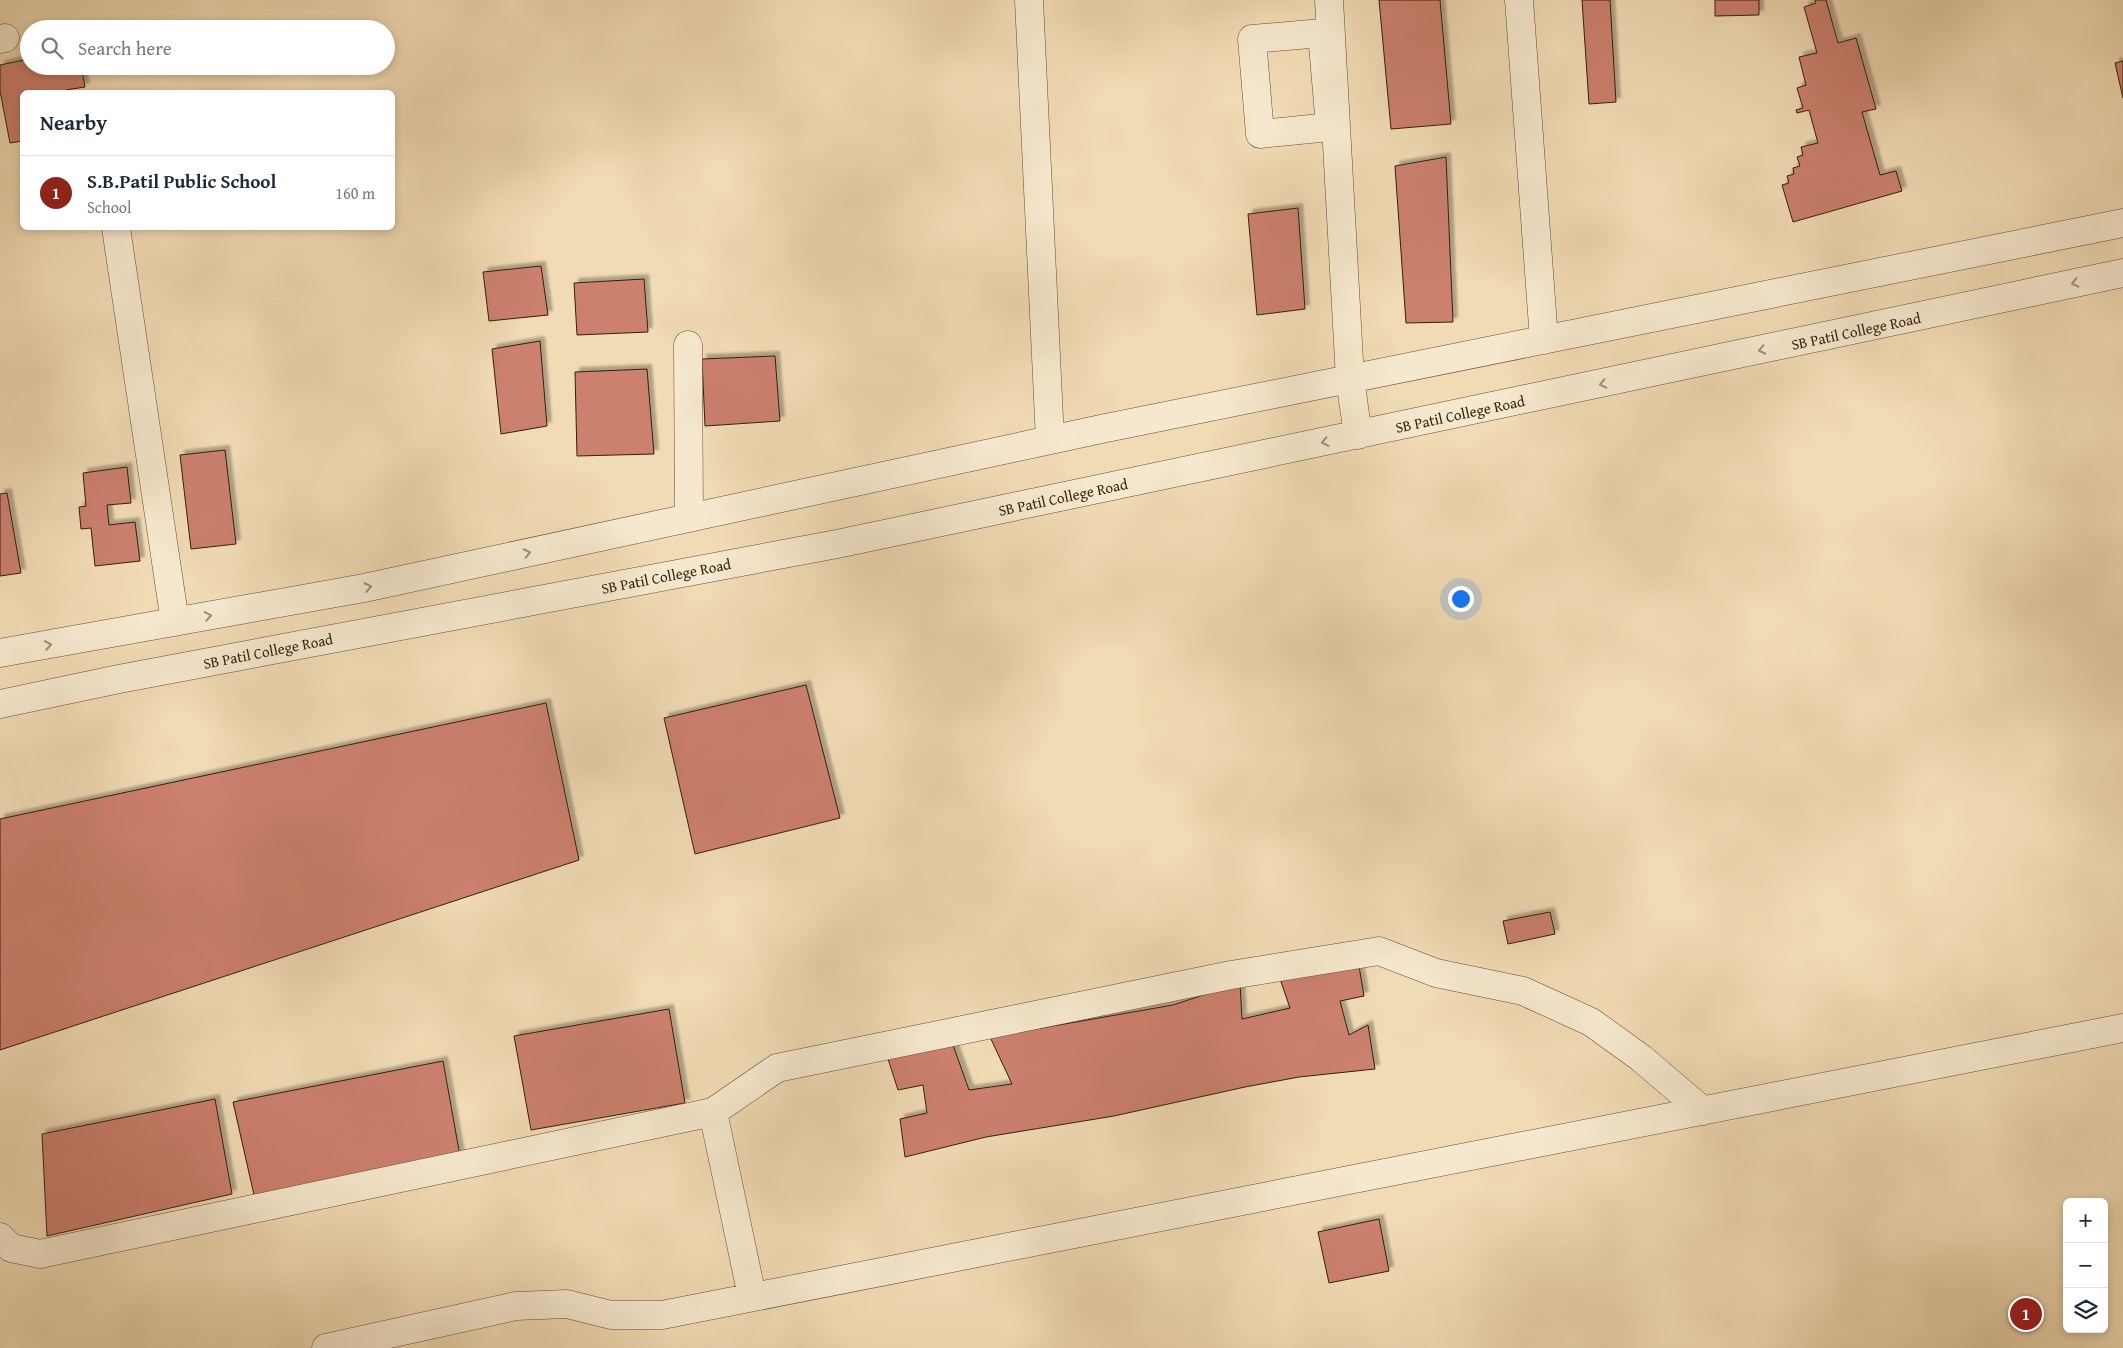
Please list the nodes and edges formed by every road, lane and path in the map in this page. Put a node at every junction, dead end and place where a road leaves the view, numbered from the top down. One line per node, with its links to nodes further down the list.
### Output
1 (1029, 0): 11 (street)
2 (1329, 0): 9 (street)
3 (1519, 0): 7 (street)
4 (2123, 223): 7 (street)
5 (116, 230): 13 (street)
6 (2123, 273): 10 (street, SB Patil College Road, one-way to 10)
7 (1544, 340): 9 (street)
8 (688, 345): 12 (street)
9 (1350, 379): 10 (street); 11 (street)
10 (1358, 435): 15 (street, SB Patil College Road, one-way to 15)
11 (1050, 440): 12 (street)
12 (689, 518): 13 (street, one-way to 12)
13 (175, 622): 14 (street, one-way to 13)
14 (0, 653)
15 (0, 704)
16 (2123, 1028): 17 (street)
17 (1703, 1110): 18 (street); 20 (street)
18 (712, 1112): 19 (street); 20 (street)
19 (0, 1237)
20 (752, 1296): 21 (street)
21 (326, 1348)

